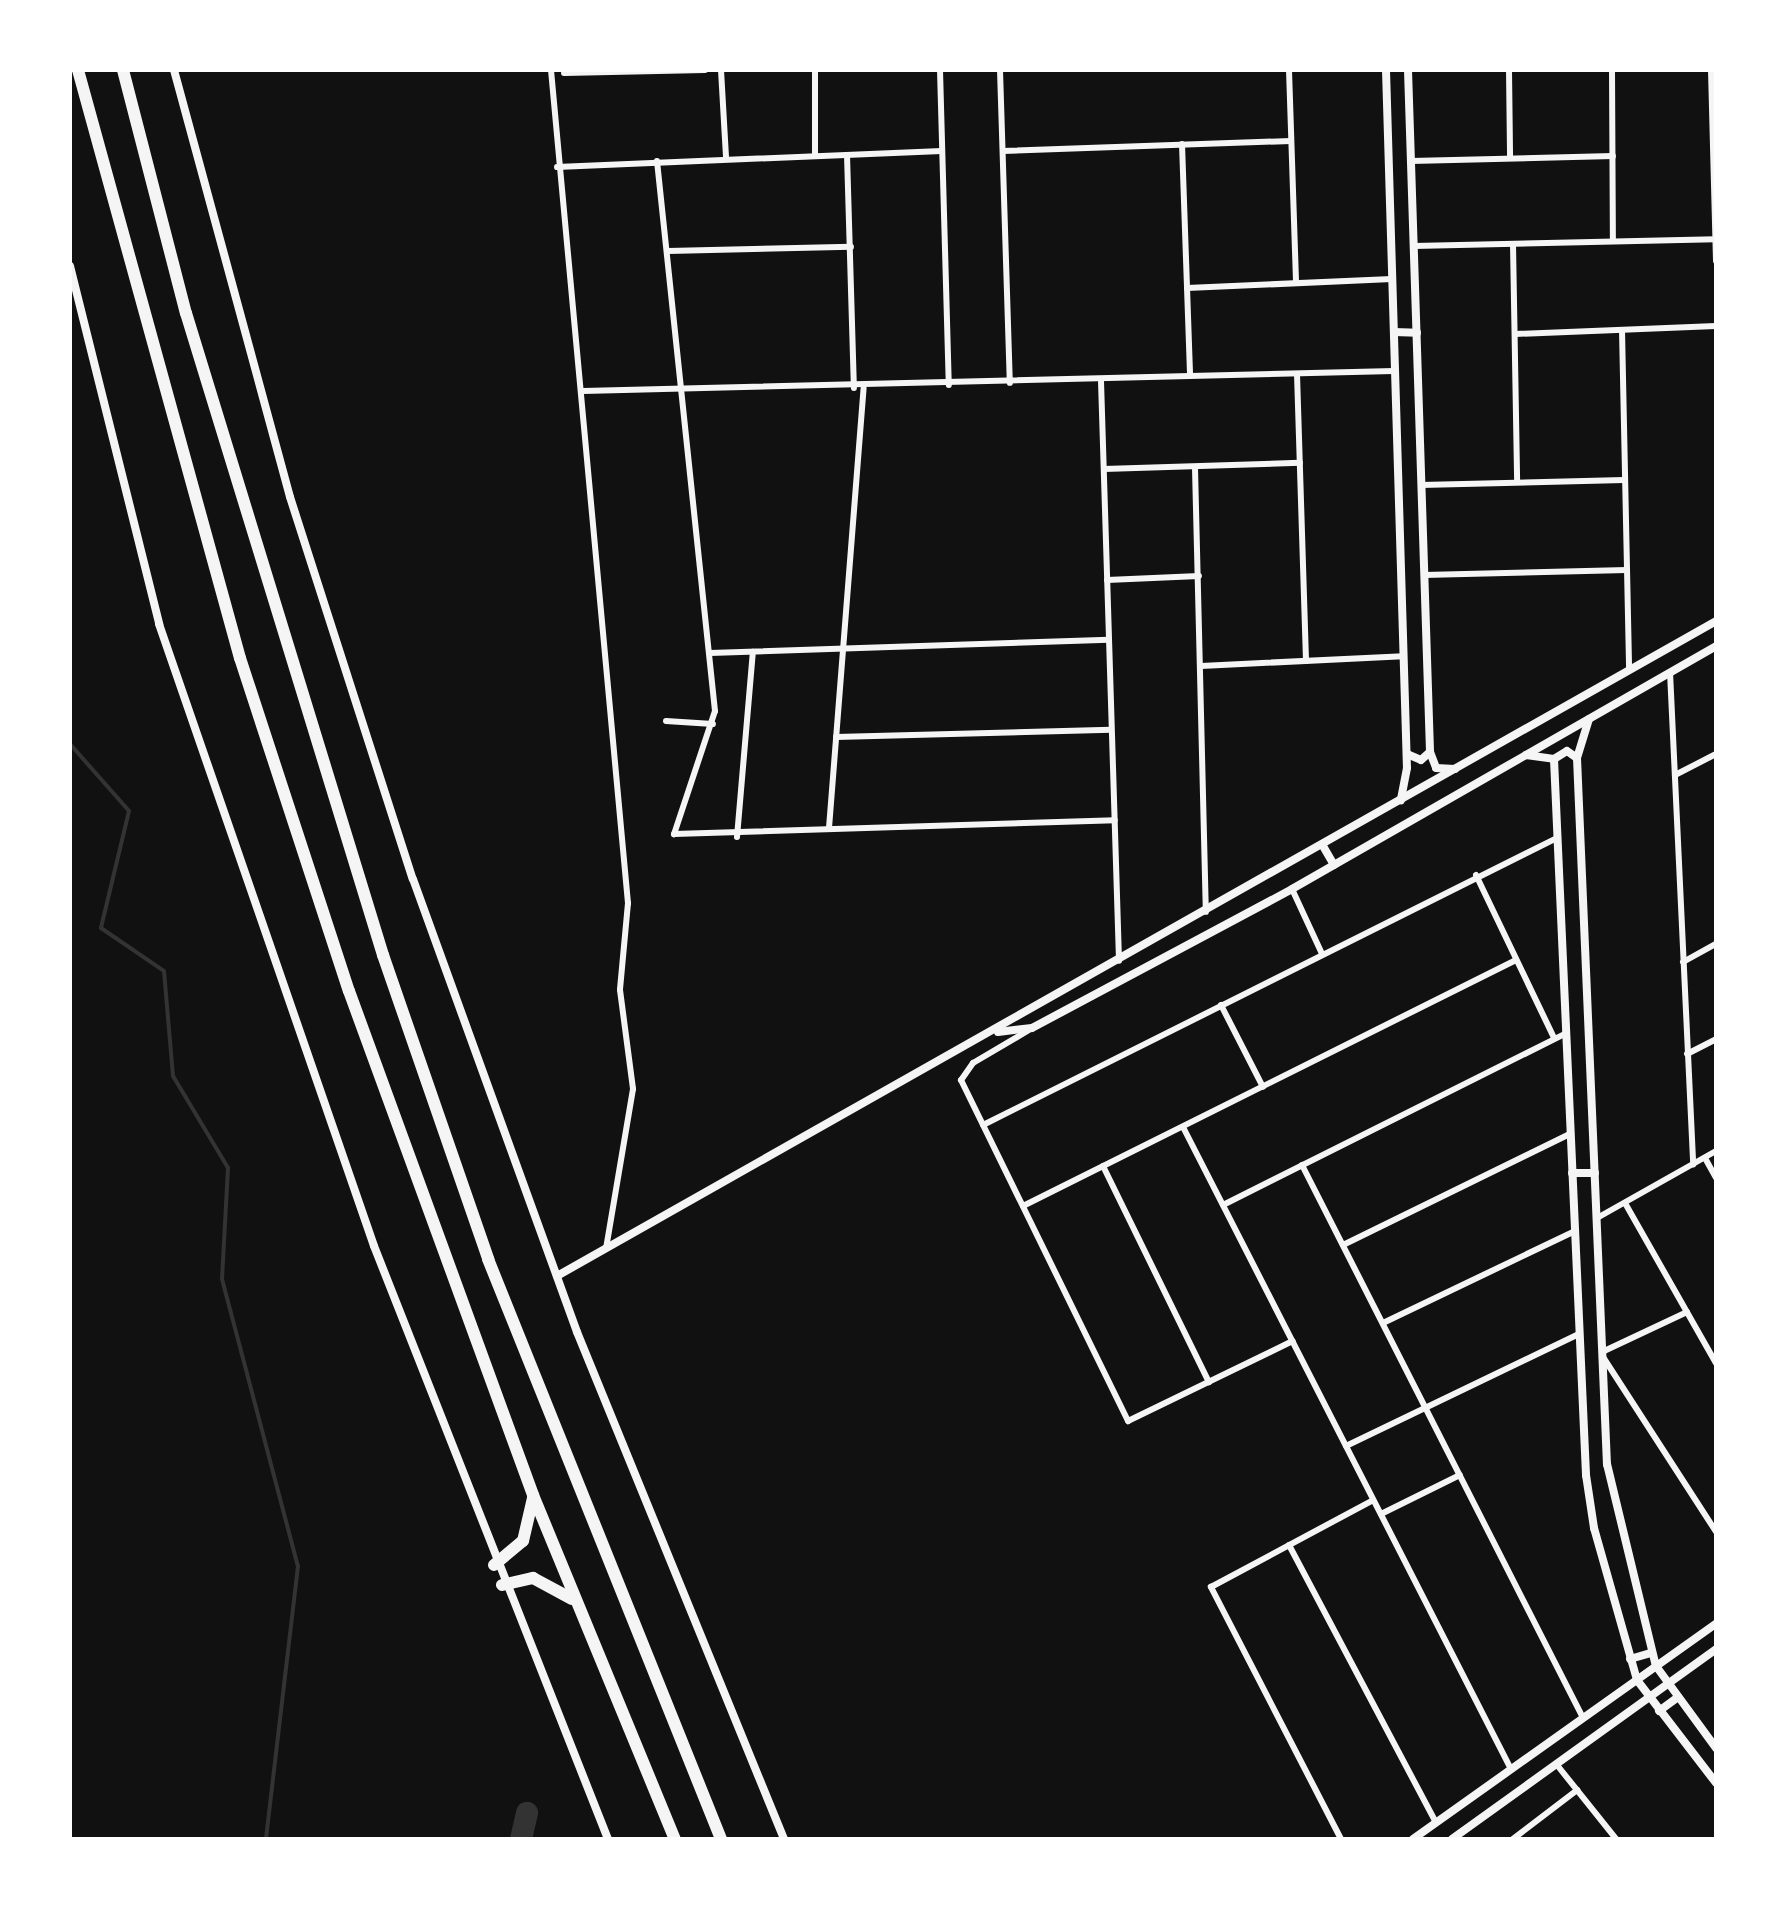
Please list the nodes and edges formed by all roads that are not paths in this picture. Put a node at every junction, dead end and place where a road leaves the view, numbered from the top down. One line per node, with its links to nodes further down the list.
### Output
1 (78, 70): 143 (highway)
2 (123, 70): 170 (highway)
3 (174, 70): 132 (street)
4 (551, 70): 30 (street)
5 (651, 70): 6 (street); 17 (street)
6 (705, 70)
7 (721, 70): 26 (street)
8 (815, 70): 23 (street)
9 (940, 70): 21 (street)
10 (1000, 70): 22 (street)
11 (1289, 70): 19 (street)
12 (1386, 70): 39 (street)
13 (1408, 70): 29 (street)
14 (1509, 70): 27 (street)
15 (1612, 70): 25 (street)
16 (1711, 70): 18 (street)
17 (564, 73)
18 (1714, 79): 31 (street)
19 (1291, 141): 20 (street); 40 (street)
20 (1182, 144): 22 (street); 41 (street)
21 (942, 151): 24 (street); 52 (street)
22 (1003, 151): 51 (street)
23 (815, 155): 24 (street); 26 (street)
24 (847, 155): 35 (street)
25 (1613, 156): 27 (street); 32 (street)
26 (726, 157): 28 (street)
27 (1510, 158): 29 (street)
28 (657, 161): 30 (street); 36 (street)
29 (1411, 161): 34 (street)
30 (557, 167): 55 (street)
31 (1715, 239): 32 (street); 37 (street)
32 (1613, 241): 33 (street)
33 (1513, 244): 34 (street); 46 (street)
34 (1414, 246): 45 (street)
35 (851, 247): 36 (street); 53 (street)
36 (668, 251): 56 (street)
37 (1716, 261)
38 (70, 266): 148 (street)
39 (1392, 279): 40 (street); 44 (street)
40 (1296, 282): 41 (street)
41 (1187, 288): 49 (street)
42 (1716, 326): 43 (street)
43 (1622, 330): 46 (street); 60 (street)
44 (1394, 332): 45 (street); 47 (street)
45 (1417, 333): 62 (street)
46 (1515, 334): 61 (street)
47 (1394, 371): 48 (street); 73 (street)
48 (1297, 374): 49 (street); 57 (street)
49 (1190, 376): 50 (street)
50 (1101, 381): 51 (street); 59 (street)
51 (1010, 383): 52 (street)
52 (949, 385): 54 (street)
53 (854, 388): 54 (street); 56 (street)
54 (864, 388): 70 (street)
55 (583, 391): 56 (street); 131 (street)
56 (683, 394): 72 (street)
57 (1300, 463): 58 (street); 74 (street)
58 (1195, 468): 59 (street); 65 (street)
59 (1104, 469): 66 (street)
60 (1624, 480): 61 (street); 63 (street)
61 (1517, 481): 62 (street)
62 (1421, 485): 64 (street)
63 (1627, 570): 64 (street); 76 (street)
64 (1424, 575): 83 (street)
65 (1199, 576): 66 (street); 75 (street)
66 (1107, 580): 68 (street)
67 (1716, 621): 76 (street)
68 (1109, 640): 70 (street); 81 (street)
69 (1716, 646): 77 (street)
70 (842, 649): 71 (street); 82 (street)
71 (753, 652): 72 (street); 94 (street)
72 (710, 653): 80 (street)
73 (1403, 656): 74 (street); 84 (street)
74 (1306, 661): 75 (street)
75 (1201, 666): 100 (street)
76 (1629, 671): 89 (street)
77 (1670, 672): 78 (street); 90 (street)
78 (1589, 719): 86 (street); 87 (street)
79 (666, 721): 80 (street)
80 (713, 724): 94 (street)
81 (1111, 730): 82 (street); 92 (street)
82 (836, 737): 93 (street)
83 (1430, 752): 84 (street); 89 (street)
84 (1407, 754): 91 (street)
85 (1716, 754): 90 (street)
86 (1526, 755): 88 (street); 97 (street)
87 (1577, 758): 88 (street); 123 (street)
88 (1554, 759): 95 (street)
89 (1460, 768): 91 (street)
90 (1675, 775): 105 (street)
91 (1399, 803): 96 (street)
92 (1115, 820): 93 (street); 104 (street)
93 (829, 828): 94 (street)
94 (737, 837)
95 (1557, 838): 98 (street); 109 (street)
96 (1323, 846): 97 (street); 100 (street)
97 (1334, 865): 99 (street)
98 (1476, 875): 102 (street); 103 (street)
99 (1292, 889): 102 (street); 107 (street)
100 (1206, 913): 104 (street)
101 (1716, 944): 105 (street)
102 (1322, 954): 106 (street)
103 (1516, 960): 110 (street); 113 (street)
104 (1120, 962): 108 (street)
105 (1683, 962): 112 (street)
106 (1221, 1005): 113 (street); 114 (street)
107 (1032, 1028): 108 (street); 114 (street)
108 (998, 1032): 131 (street)
109 (1566, 1033): 110 (street); 116 (street)
110 (1554, 1038): 120 (street)
111 (1716, 1039): 112 (street)
112 (1687, 1054): 119 (street)
113 (1263, 1087): 115 (street)
114 (983, 1125): 127 (street)
115 (1183, 1127): 121 (street); 126 (street)
116 (1570, 1134): 122 (street); 130 (street)
117 (1716, 1151): 118 (street)
118 (1705, 1158): 119 (street); 124 (street)
119 (1693, 1164): 125 (street)
120 (1302, 1165): 126 (street); 130 (street)
121 (1103, 1166): 127 (street); 139 (street)
122 (1572, 1173): 123 (street); 129 (street)
123 (1595, 1173): 128 (street)
124 (1716, 1178)
125 (1625, 1203): 128 (street); 133 (street)
126 (1223, 1205): 136 (street)
127 (1023, 1206): 139 (street)
128 (1597, 1218): 137 (street)
129 (1575, 1231): 134 (street); 135 (street)
130 (1343, 1245): 134 (street)
131 (606, 1249): 132 (street)
132 (557, 1276): 171 (street)
133 (1687, 1312): 137 (street); 138 (street)
134 (1383, 1323): 140 (street)
135 (1579, 1334): 140 (street); 154 (street)
136 (1293, 1341): 139 (street); 141 (street)
137 (1602, 1355): 146 (street); 153 (street)
138 (1716, 1363)
139 (1209, 1382)
140 (1425, 1407): 141 (street); 142 (street)
141 (1346, 1446): 144 (street)
142 (1460, 1475): 145 (street); 161 (street)
143 (533, 1495): 148 (highway); 150 (highway)
144 (1373, 1500): 145 (street); 147 (street)
145 (1381, 1514): 164 (street)
146 (1716, 1532)
147 (1289, 1545): 167 (street); 172 (street)
148 (494, 1565): 149 (street)
149 (502, 1585): 150 (highway); 168 (street)
150 (577, 1606): 169 (highway)
151 (1716, 1624): 155 (street)
152 (1716, 1649): 157 (street)
153 (1651, 1653): 154 (street); 155 (street)
154 (1630, 1659): 156 (street)
155 (1656, 1666): 156 (street); 157 (street)
156 (1637, 1680): 158 (street); 161 (street)
157 (1666, 1684): 158 (street); 159 (street)
158 (1649, 1698): 160 (street); 163 (street)
159 (1677, 1698): 160 (street); 162 (street)
160 (1659, 1711): 165 (street)
161 (1583, 1718): 164 (street)
162 (1716, 1748)
163 (1557, 1765): 166 (street); 174 (street)
164 (1511, 1769): 167 (street)
165 (1716, 1783)
166 (1577, 1790): 175 (street); 176 (street)
167 (1436, 1823): 173 (street)
168 (608, 1839)
169 (675, 1839)
170 (721, 1839)
171 (784, 1839)
172 (1341, 1839)
173 (1413, 1839)
174 (1452, 1839)
175 (1513, 1839)
176 (1616, 1839)

